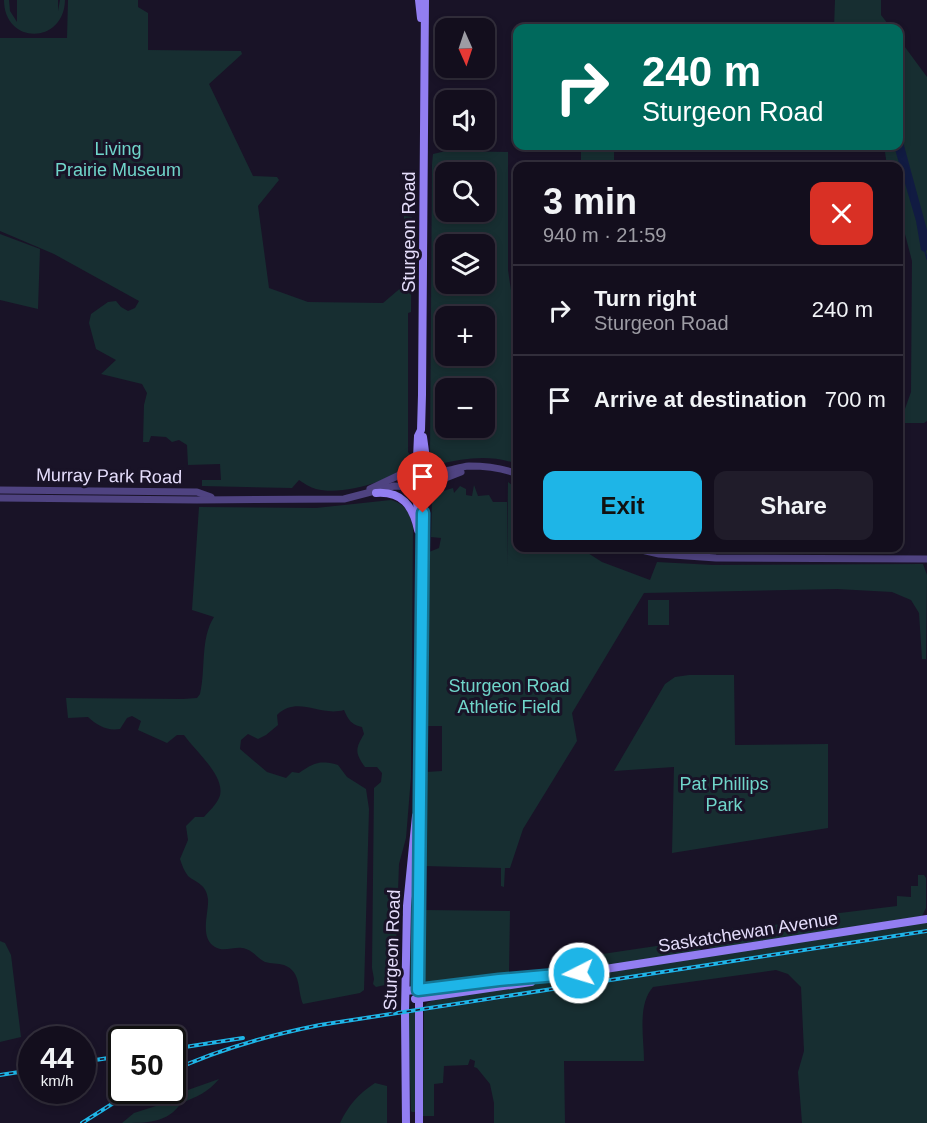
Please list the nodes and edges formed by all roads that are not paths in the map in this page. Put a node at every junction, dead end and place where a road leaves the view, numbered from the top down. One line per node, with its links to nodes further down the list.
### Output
1 (419, 0): 3 (main road, Sturgeon Road)
2 (425, 0): 3 (main road, Sturgeon Road)
3 (424, 34): 4 (main road, Sturgeon Road)
4 (421, 430): 5 (main road, Sturgeon Road); 7 (main road, Sturgeon Road)
5 (429, 467): 6 (street); 7 (main road); 10 (main road)
6 (481, 467): 8 (street); 10 (street)
7 (412, 468): 9 (main road); 16 (street, Murray Park Road)
8 (513, 472)
9 (412, 488): 10 (main road); 13 (street, Murray Park Road); 17 (main road, Sturgeon Road)
10 (429, 489): 20 (main road, Sturgeon Road)
11 (0, 490): 15 (street, Murray Park Road)
12 (376, 493): 13 (street); 17 (main road)
13 (367, 494): 16 (street, Murray Park Road)
14 (0, 498): 15 (street, Murray Park Road)
15 (217, 499): 16 (street, Murray Park Road)
16 (330, 500)
17 (418, 530): 20 (main road, Sturgeon Road)
18 (652, 552): 19 (street)
19 (927, 559)
20 (421, 606): 21 (main road, Sturgeon Road)
21 (420, 779): 23 (main road, Sturgeon Road); 24 (main road, Sturgeon Road)
22 (927, 919): 24 (main road, Saskatchewan Avenue)
23 (406, 991): 24 (main road, Saskatchewan Avenue); 25 (main road, Sturgeon Road)
24 (419, 994): 25 (main road, Saskatchewan Avenue); 27 (main road, Sturgeon Road)
25 (406, 1001): 26 (main road, Sturgeon Road)
26 (406, 1123)
27 (419, 1123)

